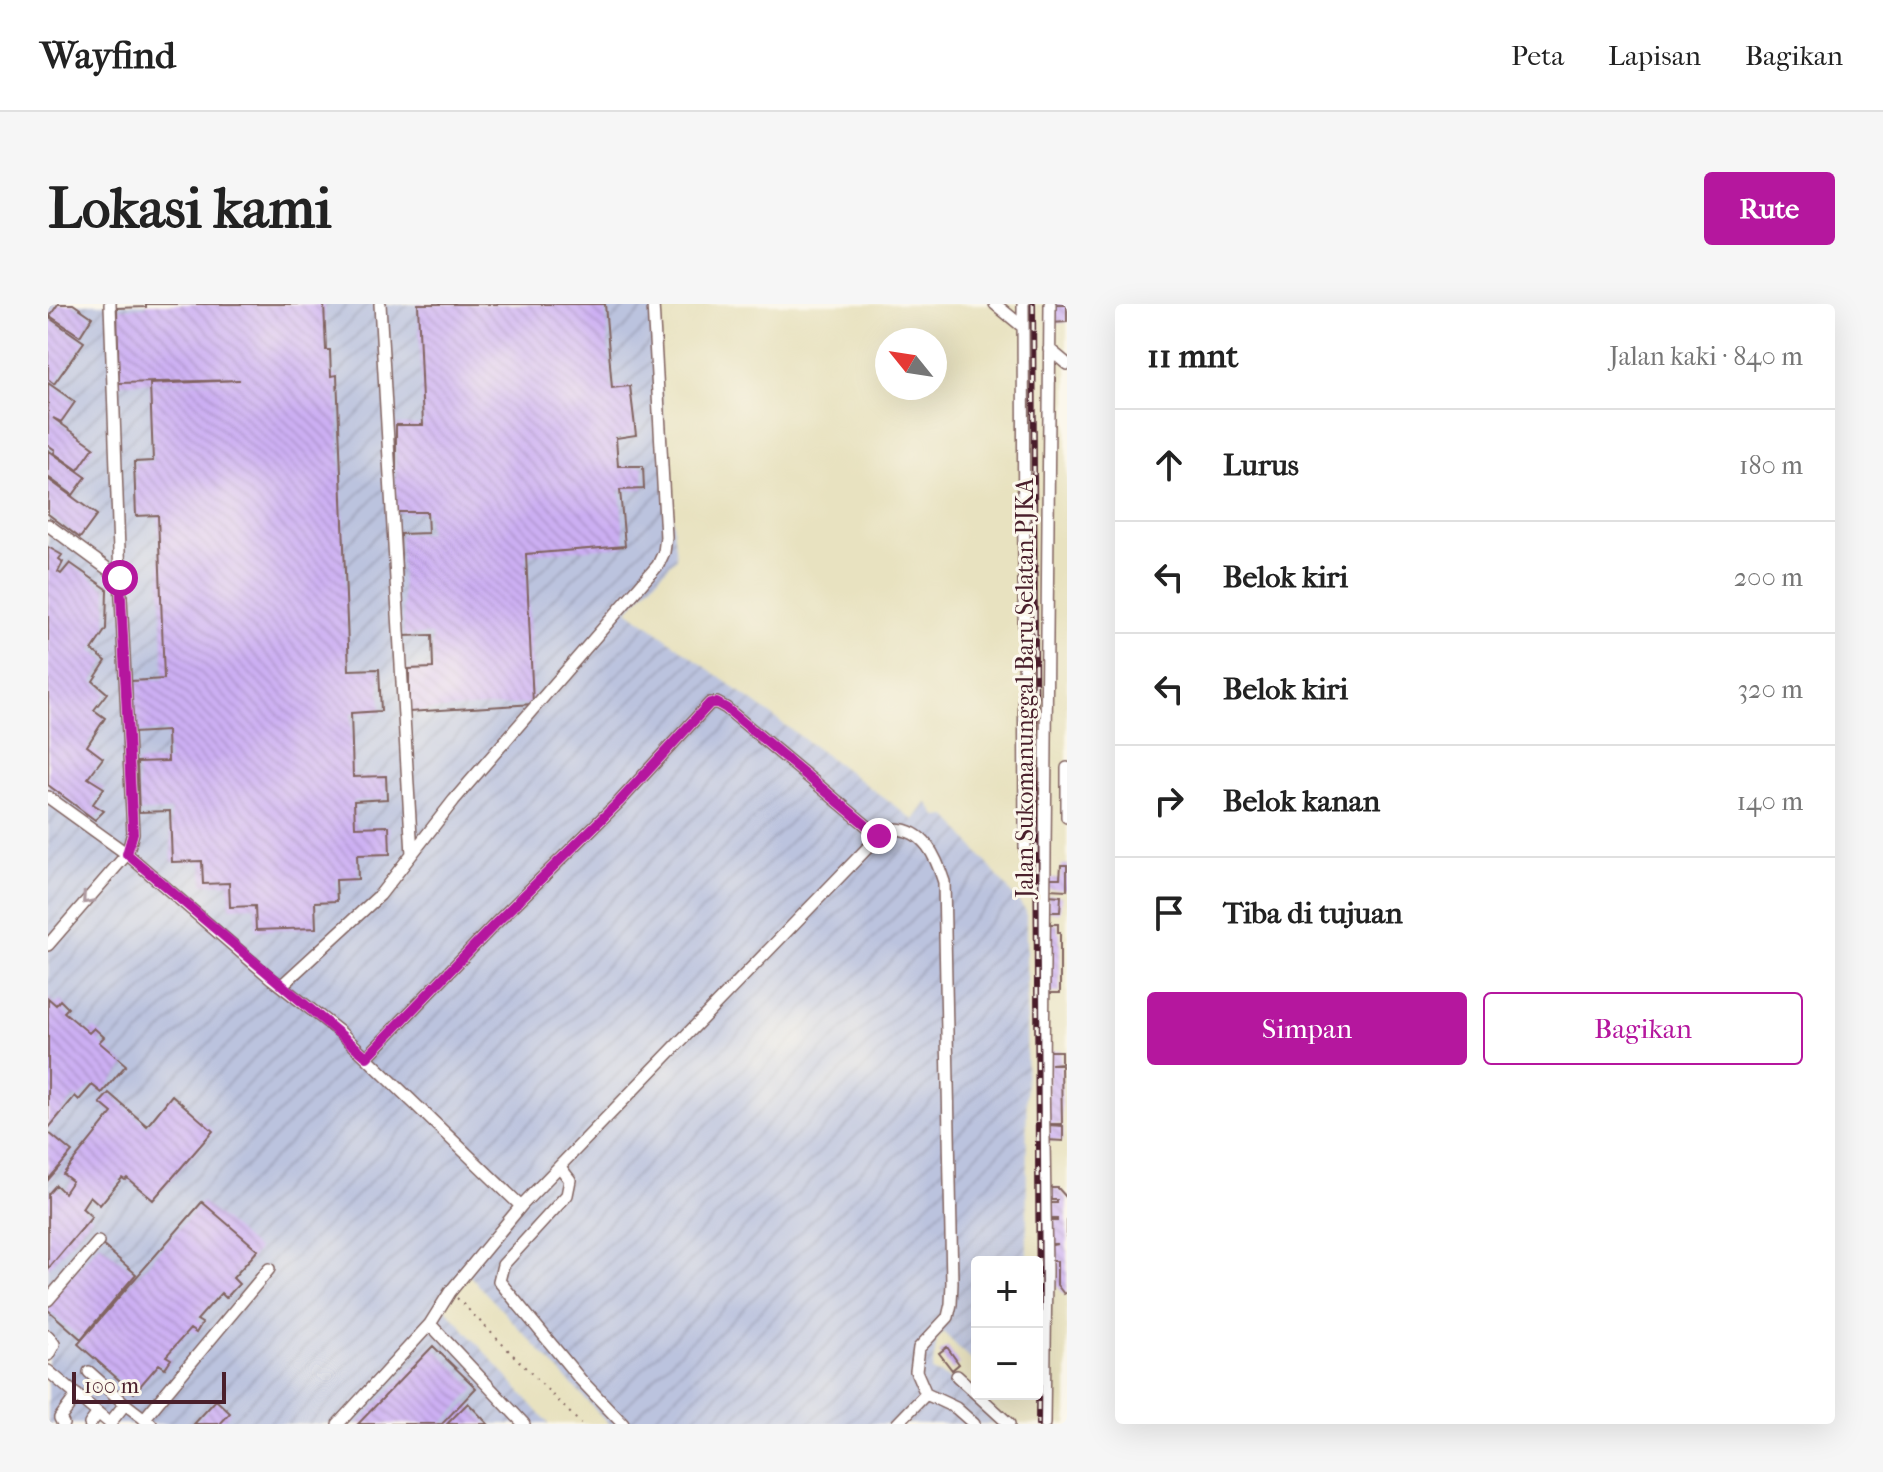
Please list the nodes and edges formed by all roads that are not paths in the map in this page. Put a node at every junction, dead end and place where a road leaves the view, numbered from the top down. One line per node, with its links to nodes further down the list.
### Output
1 (110, 304): 11 (street)
2 (380, 304): 18 (street)
3 (653, 304): 18 (street)
4 (995, 304): 7 (street)
5 (1023, 304): 7 (street)
6 (1050, 304): 8 (street, Jalan Sukomanunggal Baru Selatan PJKA)
7 (1023, 327): 16 (street)
8 (1049, 349): 9 (street); 47 (street, Jalan Sukomanunggal Baru Selatan PJKA)
9 (1067, 364)
10 (48, 525): 11 (street)
11 (120, 578): 17 (street)
12 (1067, 768): 14 (street)
13 (48, 797): 17 (street)
14 (1067, 817)
15 (879, 836): 21 (street); 22 (street); 33 (street)
16 (1025, 850)
17 (127, 854): 19 (street, one-way to 19); 20 (street)
18 (412, 854): 20 (street)
19 (48, 945)
20 (281, 986): 21 (street)
21 (367, 1057): 23 (street)
22 (560, 1167): 23 (street); 43 (street)
23 (521, 1206): 27 (street)
24 (98, 1242): 26 (street)
25 (269, 1269): 37 (street)
26 (48, 1300)
27 (430, 1324): 41 (street); 42 (street)
28 (48, 1336): 29 (street)
29 (48, 1355)
30 (48, 1371): 34 (street)
31 (89, 1372): 35 (street)
32 (957, 1376): 46 (street)
33 (926, 1394): 44 (street); 45 (street)
34 (77, 1395): 36 (street); 38 (street)
35 (125, 1404): 37 (street); 40 (street)
36 (98, 1413): 39 (street); 40 (street)
37 (148, 1422)
38 (63, 1424)
39 (90, 1424)
40 (111, 1424)
41 (338, 1424)
42 (524, 1424)
43 (623, 1424)
44 (897, 1424)
45 (974, 1424)
46 (1009, 1424)
47 (1044, 1424)

